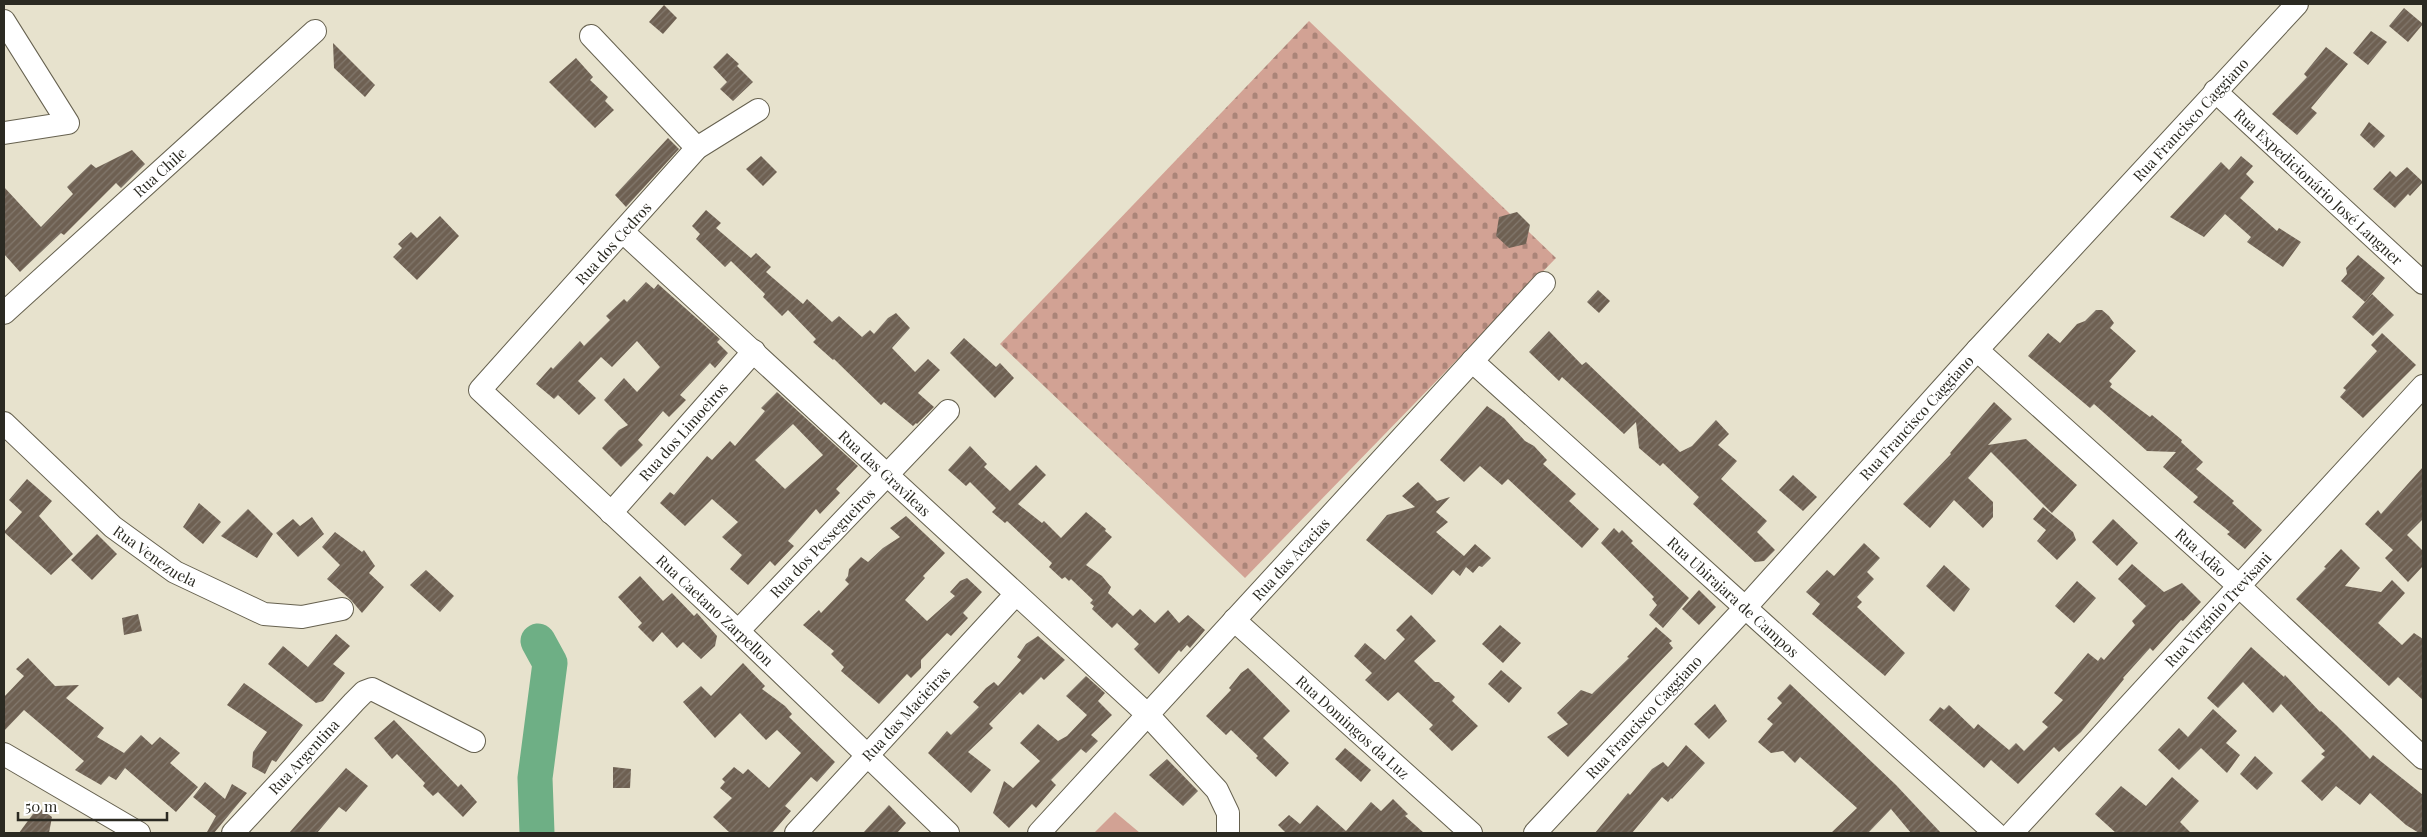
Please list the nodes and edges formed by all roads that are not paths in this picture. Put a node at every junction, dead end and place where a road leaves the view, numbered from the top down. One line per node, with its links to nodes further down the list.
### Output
1 (2297, 4): 5 (street, Rua Francisco Caggiano)
2 (4, 21): 7 (street)
3 (315, 31): 12 (street, Rua Chile)
4 (591, 36): 8 (street)
5 (2215, 91): 11 (street, Rua Expedicionário José Langner); 13 (street, Rua Francisco Caggiano)
6 (758, 110): 8 (street, Rua dos Cedros)
7 (4, 132)
8 (697, 148): 9 (street, Rua dos Cedros)
9 (623, 232): 14 (street, Rua das Gravileas); 17 (street, Rua dos Cedros)
10 (1544, 283): 15 (street, Rua das Acacias)
11 (2423, 283)
12 (4, 313)
13 (1977, 350): 22 (street, Rua Adão); 25 (street, Rua Francisco Caggiano)
14 (754, 351): 20 (street, Rua das Gravileas); 21 (street, Rua dos Limoeiros)
15 (1472, 361): 25 (street, Rua Ubirajara de Campos); 26 (street, Rua das Acacias)
16 (2423, 386): 22 (street, Rua Virgínio Trevisani)
17 (480, 390): 21 (street, Rua Caetano Zarpellon)
18 (948, 410): 20 (street, Rua dos Pessegueiros)
19 (4, 423): 24 (street, Rua Venezuela)
20 (888, 474): 23 (street, Rua das Gravileas); 27 (street, Rua dos Pessegueiros)
21 (611, 513): 27 (street, Rua Caetano Zarpellon)
22 (2240, 587): 32 (street, Rua Adão); 42 (street, Rua Virgínio Trevisani)
23 (1016, 594): 28 (street, Rua das Gravileas); 31 (street, Rua das Macieiras)
24 (342, 609)
25 (1744, 609): 40 (street, Rua Francisco Caggiano); 41 (street, Rua Ubirajara de Campos)
26 (1234, 620): 28 (street, Rua das Acacias); 39 (street, Rua Domingos da Luz)
27 (738, 631): 31 (street, Rua Caetano Zarpellon)
28 (1147, 714): 37 (street, Rua das Acacias); 38 (street, Rua das Gravileas)
29 (474, 741): 34 (street, Rua Argentina)
30 (4, 754): 33 (street)
31 (869, 756): 35 (street, Rua das Macieiras); 36 (street, Rua Caetano Zarpellon)
32 (2423, 758)
33 (139, 833)
34 (232, 833)
35 (796, 833)
36 (948, 833)
37 (1039, 833)
38 (1228, 833)
39 (1471, 833)
40 (1536, 833)
41 (1995, 833)
42 (2012, 833)

